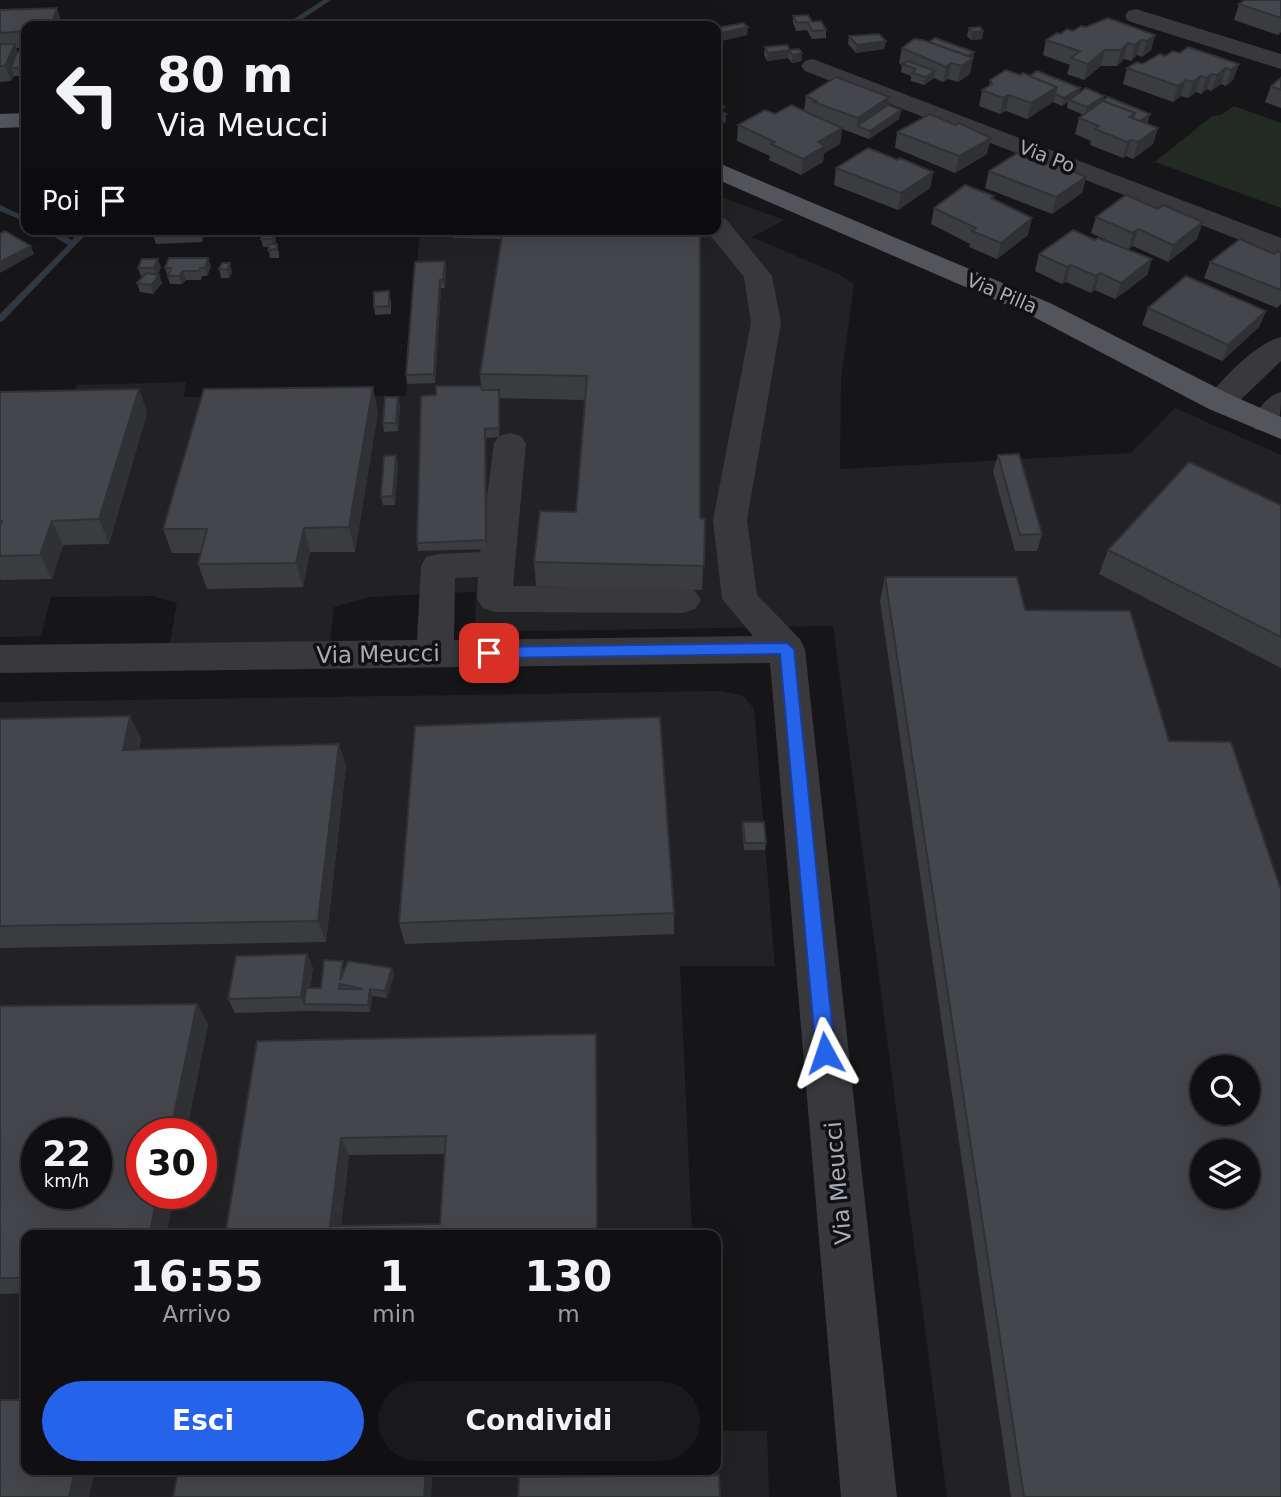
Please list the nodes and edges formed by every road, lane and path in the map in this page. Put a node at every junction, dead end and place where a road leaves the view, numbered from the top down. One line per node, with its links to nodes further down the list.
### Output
1 (1136, 16): 2 (street)
2 (1281, 62)
3 (813, 66): 8 (street, Via Po)
4 (21, 120): 5 (main road)
5 (0, 121)
6 (721, 172): 11 (main road, Via Pilla)
7 (721, 231): 16 (street)
8 (1281, 248)
9 (1281, 346): 10 (street)
10 (1267, 374): 11 (street)
11 (1220, 402): 12 (main road, Via Pilla)
12 (1276, 418)
13 (510, 443): 14 (street)
14 (496, 564): 15 (street); 17 (street)
15 (683, 600)
16 (787, 649): 17 (street, Via Meucci); 19 (street, Via Meucci)
17 (435, 653): 18 (street, Via Meucci)
18 (0, 659)
19 (869, 1497)

